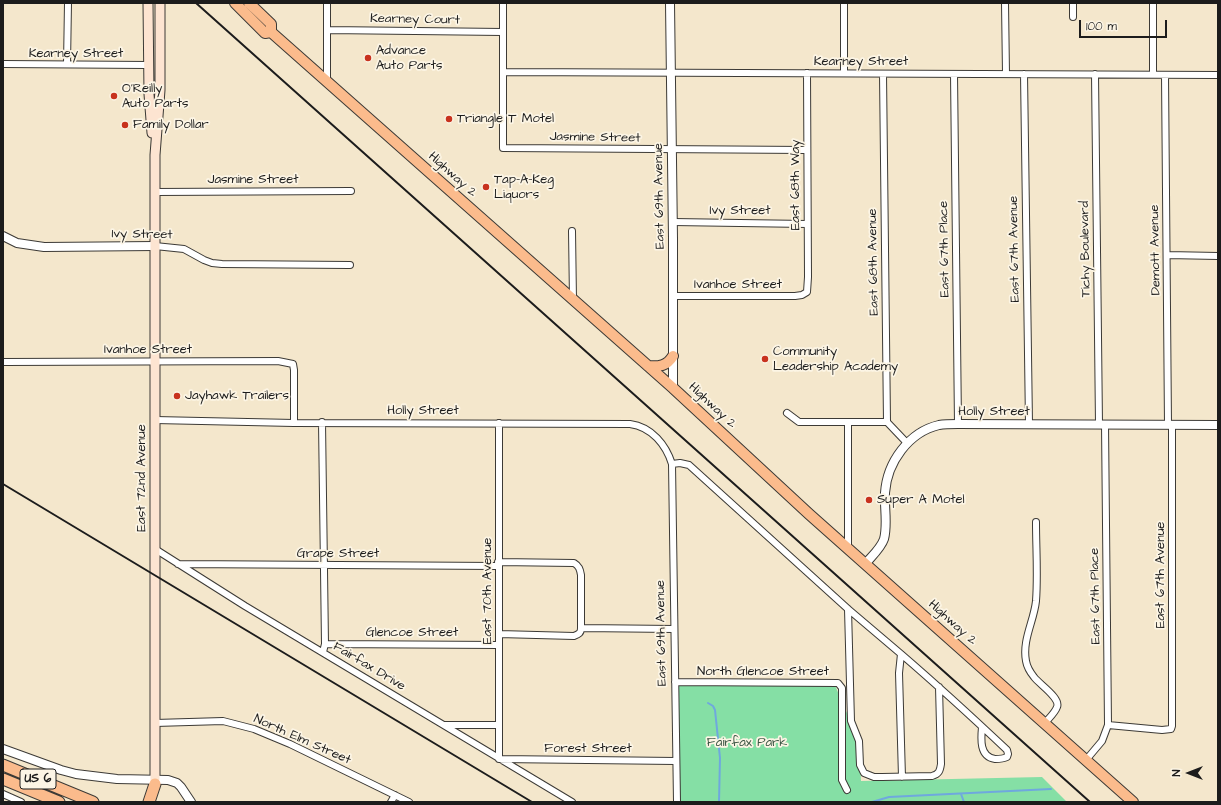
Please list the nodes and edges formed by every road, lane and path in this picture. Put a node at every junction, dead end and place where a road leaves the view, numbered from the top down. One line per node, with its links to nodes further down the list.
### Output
1 (68, 3): 18 (street)
2 (148, 3): 19 (main road, East 72nd Avenue)
3 (160, 3): 35 (main road, East 72nd Avenue)
4 (249, 3): 15 (main road, Highway 2)
5 (327, 3): 14 (street)
6 (503, 3): 16 (street)
7 (670, 3): 21 (street, East 69th Avenue)
8 (844, 3): 23 (street)
9 (1005, 3): 26 (street)
10 (1073, 3): 13 (street)
11 (1153, 3): 29 (street)
12 (238, 5): 15 (main road, Highway 2)
13 (1073, 17)
14 (327, 30): 16 (street, Kearney Court); 32 (street)
15 (271, 32): 32 (main road, Highway 2)
16 (503, 32): 20 (street)
17 (3, 64): 18 (street, Kearney Street)
18 (67, 64): 19 (street, Kearney Street)
19 (148, 65): 35 (main road, East 72nd Avenue)
20 (503, 72): 21 (street, Kearney Street); 33 (street, Jasmine Street)
21 (671, 73): 22 (street, Kearney Street); 33 (street, East 69th Avenue)
22 (807, 73): 23 (street, Kearney Street); 34 (street, East 68th Way)
23 (844, 73): 24 (street, Kearney Street)
24 (883, 74): 25 (street, Kearney Street); 58 (street, East 68th Avenue)
25 (954, 74): 26 (street, Kearney Street); 61 (street, East 67th Place)
26 (1006, 74): 27 (street, Kearney Street)
27 (1024, 74): 28 (street, Kearney Street); 62 (street, East 67th Avenue)
28 (1095, 74): 29 (street, Kearney Street); 63 (street, Tichy Boulevard)
29 (1153, 74): 30 (street, Kearney Street)
30 (1165, 75): 31 (street, Kearney Street); 43 (street, Demott Avenue)
31 (1218, 75)
32 (327, 81): 48 (main road, Highway 2)
33 (672, 150): 34 (street, Jasmine Street); 38 (street, East 69th Avenue)
34 (807, 150): 39 (street, East 68th Way)
35 (155, 155): 37 (main road, East 72nd Avenue)
36 (351, 191): 37 (street, Jasmine Street)
37 (155, 192): 42 (main road, East 72nd Avenue)
38 (673, 222): 39 (street, Ivy Street); 47 (street, East 69th Avenue)
39 (807, 224): 46 (street, East 68th Way)
40 (572, 231): 48 (street)
41 (3, 236): 42 (street, Ivy Street)
42 (155, 246): 45 (street, Ivy Street); 50 (main road, East 72nd Avenue)
43 (1167, 255): 44 (street); 64 (street, Demott Avenue)
44 (1218, 256)
45 (350, 265)
46 (803, 295): 47 (street, Ivanhoe Street)
47 (673, 296): 49 (street, East 69th Avenue)
48 (573, 300): 52 (main road, Highway 2)
49 (673, 356): 52 (main road); 53 (street, East 69th Avenue)
50 (155, 361): 51 (street, Ivanhoe Street); 55 (main road, East 72nd Avenue); 59 (street, Ivanhoe Street)
51 (3, 362)
52 (648, 366): 53 (main road, Highway 2)
53 (673, 388): 69 (main road, Highway 2)
54 (788, 413): 57 (street)
55 (155, 420): 59 (street, Holly Street); 70 (main road, East 72nd Avenue)
56 (322, 422): 59 (street, Holly Street); 60 (street, Holly Street); 73 (street)
57 (848, 422): 58 (street); 69 (street)
58 (887, 422): 66 (street)
59 (294, 423)
60 (499, 424): 67 (street, Holly Street); 74 (street, East 70th Avenue)
61 (958, 424): 62 (street, Holly Street); 66 (street, Holly Street)
62 (1029, 424): 63 (street, Holly Street)
63 (1102, 424): 64 (street, Holly Street); 89 (street, East 67th Place)
64 (1170, 425): 65 (street, Holly Street); 89 (street, East 67th Avenue)
65 (1218, 425)
66 (907, 443): 71 (street, Holly Street)
67 (672, 464): 75 (street); 77 (street, East 69th Avenue)
68 (1036, 522): 86 (street)
69 (848, 547): 71 (main road, Highway 2)
70 (155, 549): 72 (street, Fairfax Drive); 85 (main road, East 72nd Avenue)
71 (866, 563): 86 (main road, Highway 2)
72 (178, 564): 73 (street, Grape Street); 81 (street, Fairfax Drive)
73 (324, 564): 74 (street, Grape Street); 79 (street)
74 (498, 564): 76 (street, Grape Street); 78 (street, East 70th Avenue)
75 (848, 609): 82 (street); 96 (street)
76 (581, 628): 77 (street); 78 (street)
77 (674, 629): 83 (street, East 69th Avenue)
78 (499, 634): 80 (street, East 70th Avenue)
79 (325, 644): 80 (street, Glencoe Street); 81 (street)
80 (499, 645): 88 (street, East 70th Avenue)
81 (323, 652): 87 (street, Fairfax Drive)
82 (901, 654): 84 (street); 96 (street)
83 (675, 682): 94 (street, East 69th Avenue); 99 (street, North Glencoe Street)
84 (939, 687): 90 (street); 96 (street)
85 (155, 723): 98 (main road, East 72nd Avenue); 101 (street, North Elm Street)
86 (1044, 724): 93 (main road, Highway 2)
87 (445, 725): 88 (street); 92 (street, Fairfax Drive)
88 (499, 725): 92 (street, East 70th Avenue)
89 (1108, 725): 93 (street, East 67th Place)
90 (982, 727): 90 (street)
91 (3, 749): 98 (street)
92 (499, 759): 94 (street, Forest Street); 110 (street, Fairfax Drive)
93 (1086, 760): 112 (main road, Highway 2)
94 (676, 761): 111 (street, East 69th Avenue)
95 (3, 765): 104 (highway, US 6)
96 (902, 776)
97 (3, 779): 103 (highway, US 6)
98 (155, 782): 105 (highway); 106 (main road, East 72nd Avenue); 107 (street)
99 (848, 790)
100 (3, 794): 102 (street)
101 (395, 795): 108 (street); 109 (street, North Elm Street)
102 (21, 802)
103 (59, 802)
104 (93, 802)
105 (149, 802)
106 (155, 802)
107 (191, 802)
108 (391, 802)
109 (410, 802)
110 (572, 802)
111 (677, 802)
112 (1133, 802)

